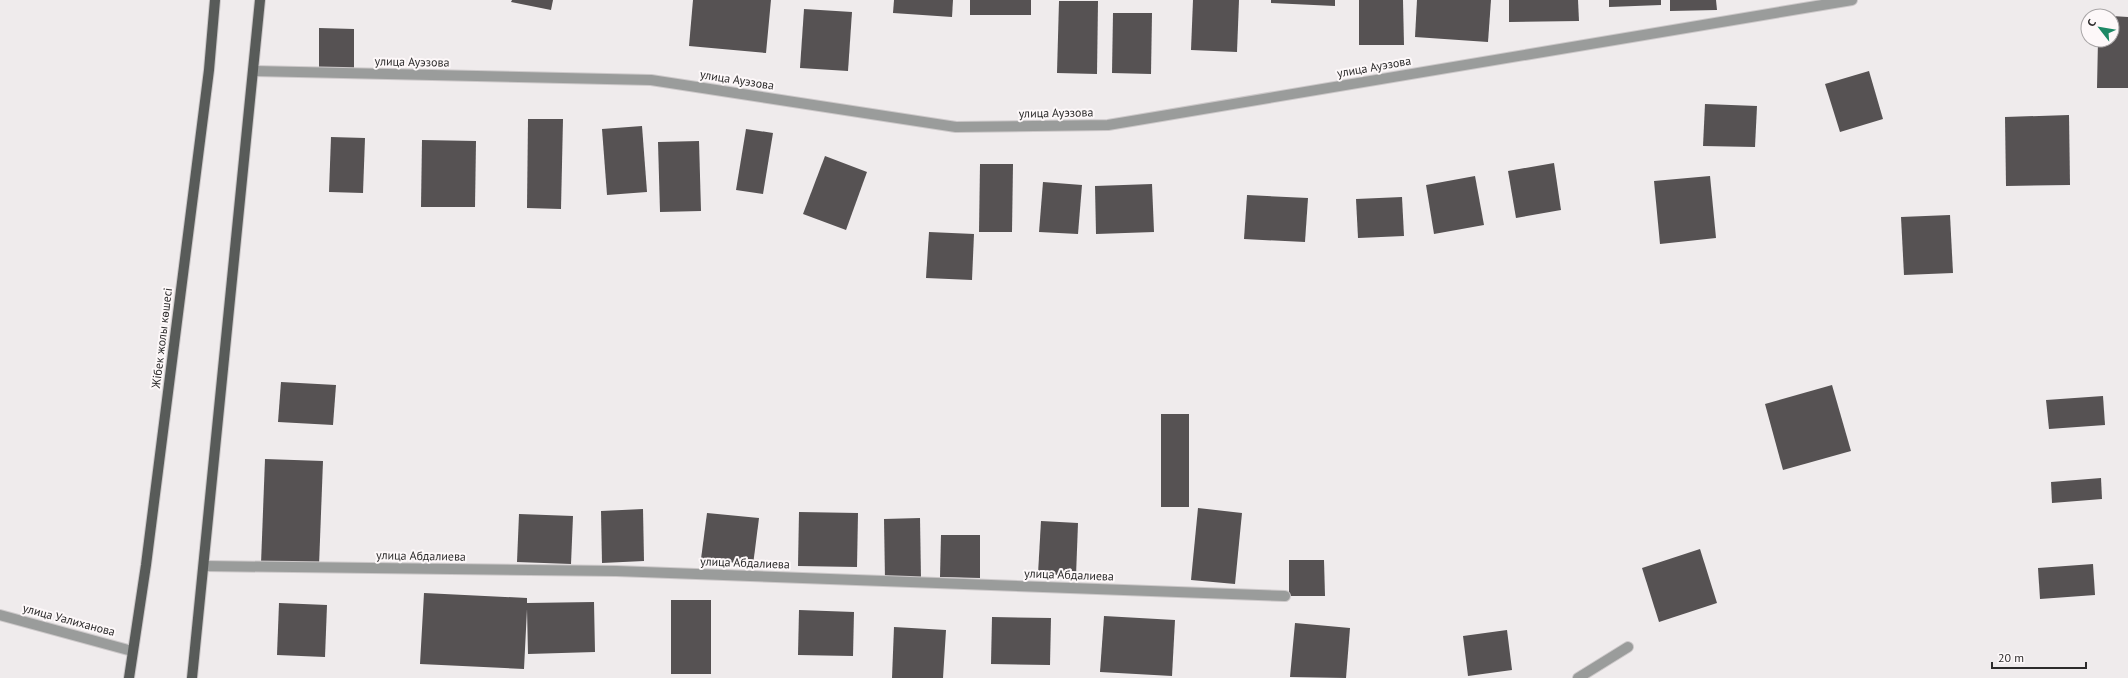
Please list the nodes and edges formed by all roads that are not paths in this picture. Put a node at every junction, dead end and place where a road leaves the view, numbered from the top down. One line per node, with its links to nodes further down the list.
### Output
1 (215, 0): 9 (main road, Жібек жолы көшесі)
2 (260, 0): 4 (main road)
3 (1852, 0): 4 (street, улица Ауэзова)
4 (254, 71): 5 (main road)
5 (204, 566): 6 (street, улица Абдалиева); 11 (main road)
6 (1285, 596)
7 (0, 615): 9 (street, улица Уалиханова)
8 (1628, 647): 12 (street)
9 (132, 650): 10 (main road, Жібек жолы көшесі)
10 (129, 678)
11 (192, 678)
12 (1578, 678)

